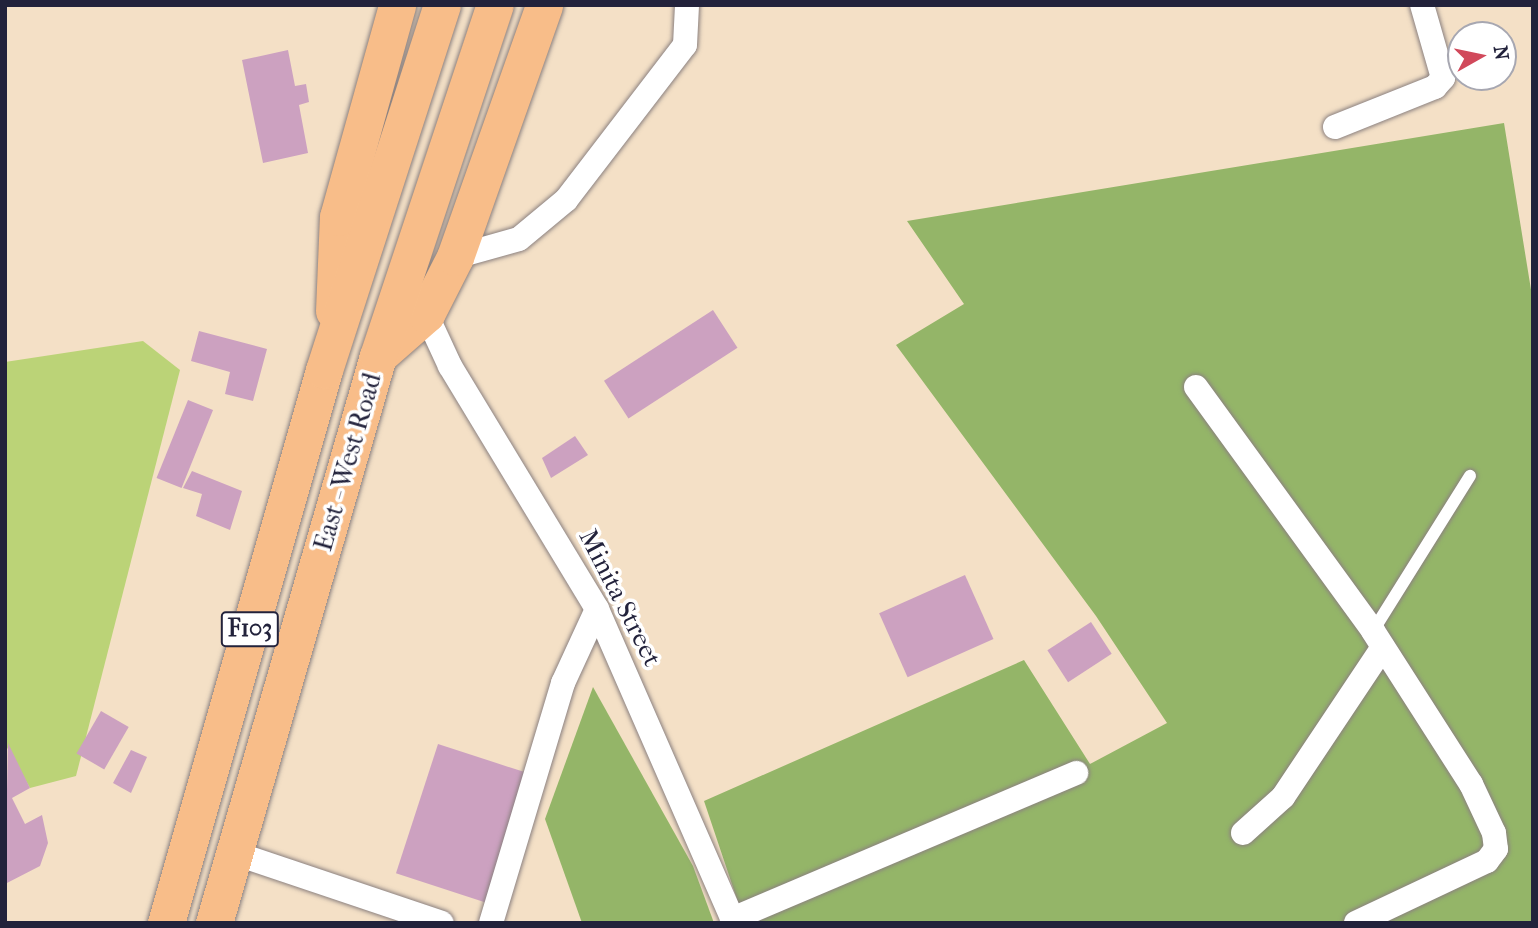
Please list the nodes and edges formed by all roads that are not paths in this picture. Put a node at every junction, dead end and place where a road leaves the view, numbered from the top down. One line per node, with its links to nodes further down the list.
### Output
1 (397, 5): 10 (main road)
2 (442, 5): 10 (main road, East - West Road / F103)
3 (495, 5): 11 (main road, East - West Road / F103)
4 (544, 5): 8 (main road)
5 (687, 5): 8 (street)
6 (1422, 5): 7 (street)
7 (1335, 127)
8 (455, 257): 9 (main road)
9 (426, 314): 11 (main road); 14 (street, Minita Street)
10 (335, 335): 20 (main road, East - West Road / F103)
11 (378, 356): 18 (main road, East - West Road / F103)
12 (1196, 387): 15 (street)
13 (1470, 476): 15 (lane)
14 (597, 609): 19 (street, Minita Street); 23 (street)
15 (1378, 639): 17 (street); 24 (street)
16 (1076, 773): 19 (street)
17 (1243, 833)
18 (234, 853): 21 (main road, East - West Road / F103); 22 (street)
19 (733, 921)
20 (166, 923)
21 (214, 923)
22 (442, 923)
23 (491, 923)
24 (1356, 923)

